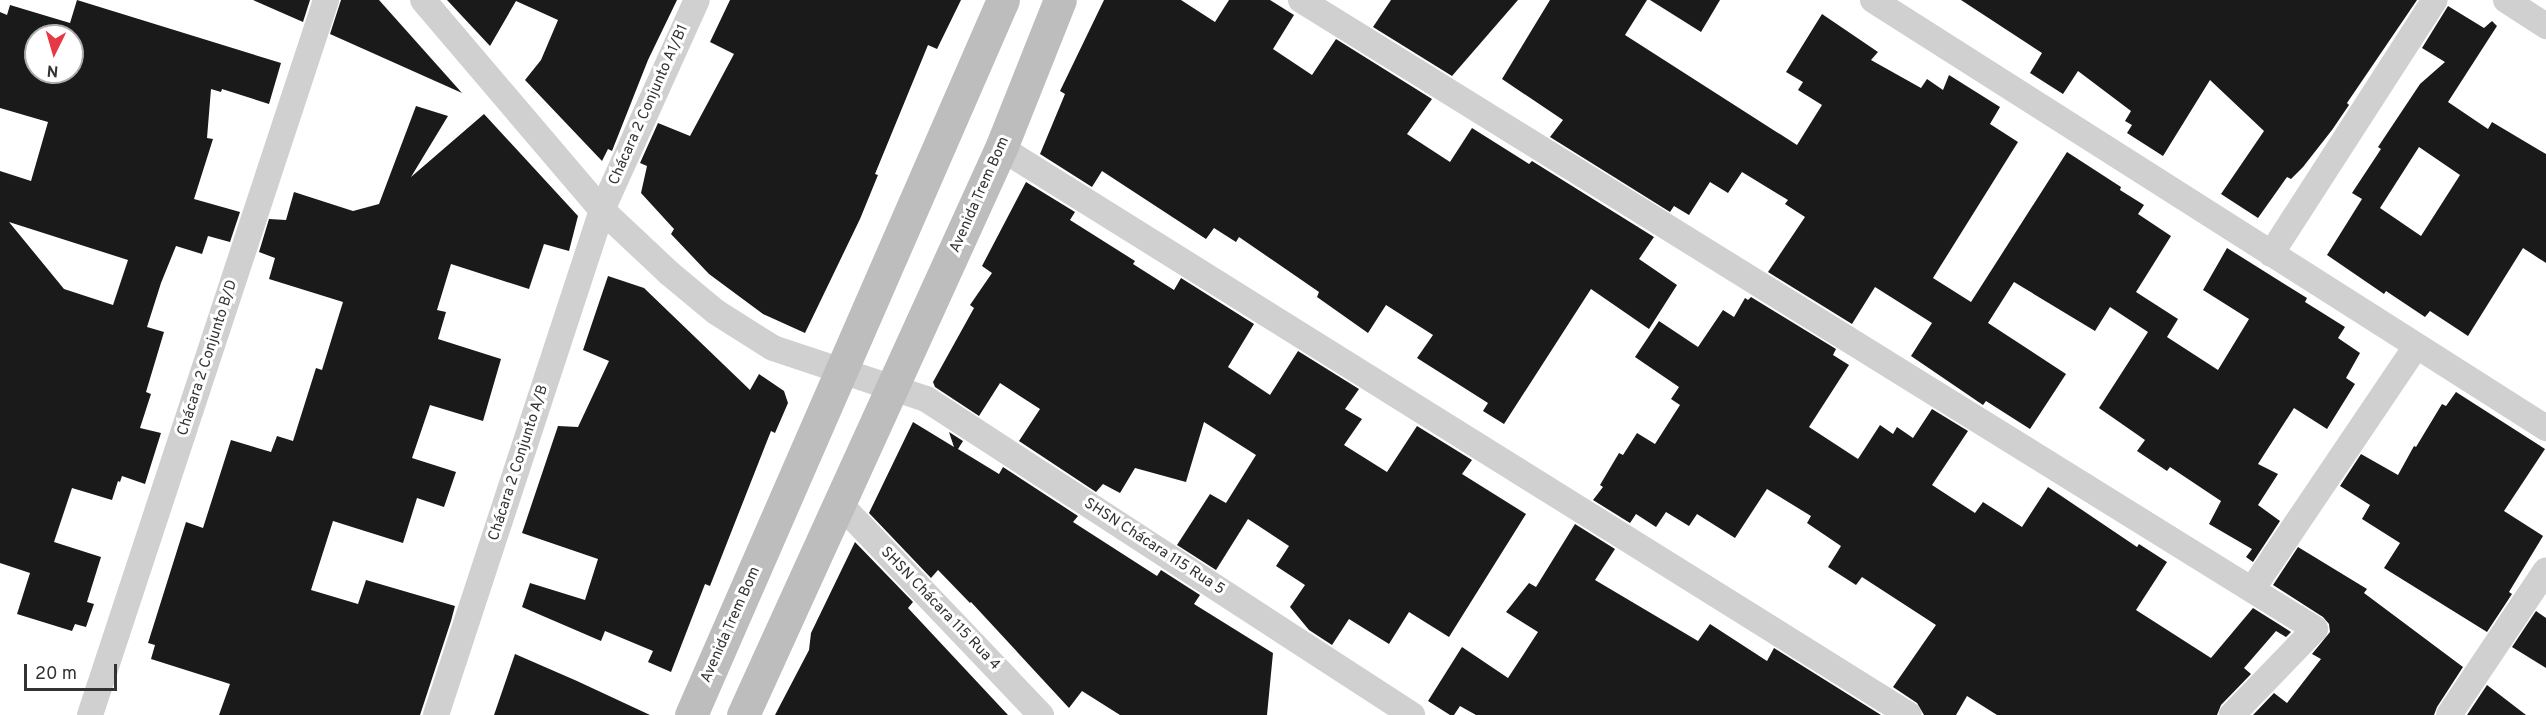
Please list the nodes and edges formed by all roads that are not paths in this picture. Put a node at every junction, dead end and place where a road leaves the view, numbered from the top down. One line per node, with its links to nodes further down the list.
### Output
1 (326, 0): 21 (street, Chácara 2 Conjunto B/D)
2 (697, 0): 12 (street, Chácara 2 Conjunto A1/B1)
3 (1003, 0): 15 (street, Avenida Trem Bom)
4 (1060, 0): 11 (street, Avenida Trem Bom)
5 (1301, 0): 20 (street)
6 (1873, 0): 13 (street)
7 (2435, 0): 13 (street)
8 (2506, 0): 10 (street)
9 (429, 2): 12 (street)
10 (2546, 26)
11 (1001, 148): 16 (street, Avenida Trem Bom); 27 (street)
12 (602, 210): 15 (street); 22 (street, Chácara 2 Conjunto A/B)
13 (2271, 254): 14 (street)
14 (2416, 346): 17 (street); 20 (street)
15 (843, 369): 16 (street); 23 (street, Avenida Trem Bom)
16 (893, 387): 18 (street, Avenida Trem Bom); 26 (street, SHSN Chácara 115 Rua 5)
17 (2546, 428)
18 (839, 503): 24 (street, Avenida Trem Bom); 25 (street, SHSN Chácara 115 Rua 4)
19 (2546, 570): 29 (street)
20 (2253, 588): 28 (street)
21 (90, 715)
22 (436, 715)
23 (691, 715)
24 (743, 715)
25 (1041, 715)
26 (1412, 715)
27 (1909, 715)
28 (2232, 715)
29 (2449, 715)

